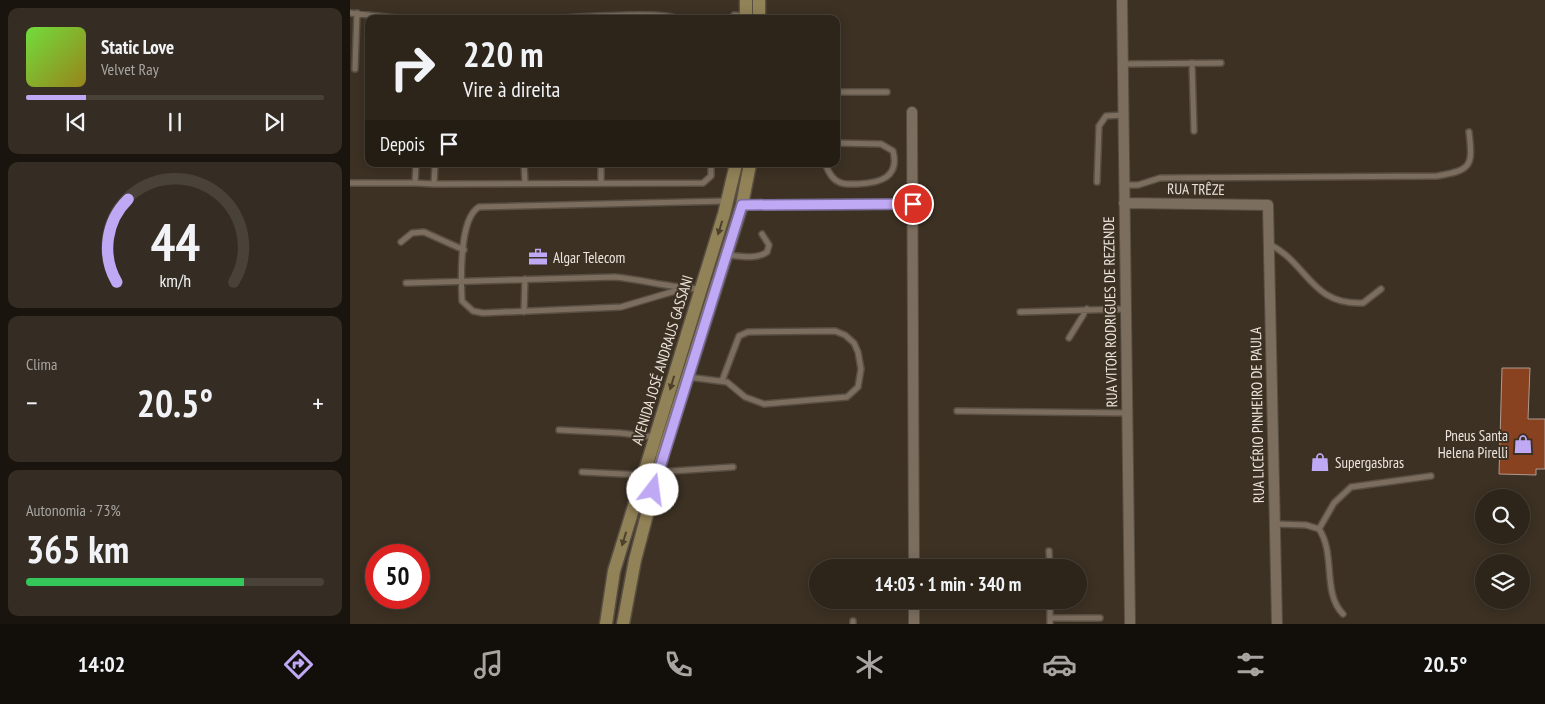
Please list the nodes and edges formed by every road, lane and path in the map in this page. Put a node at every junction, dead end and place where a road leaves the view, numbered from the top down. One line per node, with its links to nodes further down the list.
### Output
1 (746, 0): 7 (main road)
2 (759, 0): 8 (main road)
3 (1122, 0): 11 (street, RUA VITOR RODRIGUES DE REZENDE)
4 (350, 13): 5 (lane)
5 (357, 13): 6 (lane); 12 (lane)
6 (373, 15)
7 (752, 15)
8 (754, 15)
9 (1192, 63): 10 (lane); 11 (lane); 17 (lane)
10 (1221, 63)
11 (1122, 64): 16 (street, RUA VITOR RODRIGUES DE REZENDE)
12 (356, 69)
13 (840, 92): 14 (lane)
14 (887, 92)
15 (912, 112): 37 (street)
16 (1123, 115): 29 (lane); 34 (street, RUA VITOR RODRIGUES DE REZENDE)
17 (1194, 131)
18 (1469, 132): 34 (lane)
19 (840, 143): 27 (lane)
20 (416, 167): 31 (lane)
21 (435, 167): 33 (lane)
22 (524, 167): 28 (lane)
23 (601, 167): 32 (lane)
24 (711, 167): 32 (lane)
25 (735, 167): 35 (main road, AVENIDA JOSÉ ANDRAUS GASSANI)
26 (749, 167): 39 (main road, AVENIDA JOSÉ ANDRAUS GASSANI)
27 (826, 167)
28 (525, 182): 32 (lane); 33 (lane)
29 (1097, 182)
30 (350, 183): 31 (lane)
31 (416, 183): 33 (lane)
32 (601, 183)
33 (434, 184)
34 (1123, 186): 36 (street, RUA VITOR RODRIGUES DE REZENDE)
35 (727, 201): 43 (lane); 50 (main road, AVENIDA JOSÉ ANDRAUS GASSANI, one-way to 50)
36 (1124, 203): 38 (street, RUA TRÊZE); 52 (street, RUA VITOR RODRIGUES DE REZENDE)
37 (913, 204): 39 (street); 72 (street)
38 (1268, 204): 42 (street, RUA LICÉRIO PINHEIRO DE PAULA)
39 (742, 205): 44 (main road, AVENIDA JOSÉ ANDRAUS GASSANI)
40 (762, 234): 44 (lane)
41 (401, 242): 43 (lane)
42 (1269, 244): 49 (lane); 69 (street, RUA LICÉRIO PINHEIRO DE PAULA)
43 (464, 250): 46 (lane)
44 (726, 255): 51 (main road, AVENIDA JOSÉ ANDRAUS GASSANI)
45 (524, 280): 46 (lane); 48 (lane); 54 (lane)
46 (461, 281): 47 (lane); 54 (lane)
47 (406, 282)
48 (682, 289): 50 (lane); 54 (lane)
49 (1381, 289)
50 (700, 294): 51 (main road); 62 (main road, AVENIDA JOSÉ ANDRAUS GASSANI, one-way to 62)
51 (711, 302): 57 (main road, AVENIDA JOSÉ ANDRAUS GASSANI)
52 (1125, 309): 53 (lane); 60 (street, RUA VITOR RODRIGUES DE REZENDE)
53 (1087, 310): 55 (lane); 56 (lane)
54 (524, 312)
55 (1020, 312)
56 (1069, 338)
57 (687, 377): 58 (lane); 63 (main road, AVENIDA JOSÉ ANDRAUS GASSANI)
58 (722, 381): 58 (lane)
59 (957, 411): 60 (lane)
60 (1127, 413): 85 (street, RUA VITOR RODRIGUES DE REZENDE)
61 (560, 430): 62 (lane)
62 (656, 437): 63 (main road, AVENIDA JOSÉ ANDRAUS GASSANI)
63 (657, 452): 66 (main road, AVENIDA JOSÉ ANDRAUS GASSANI); 67 (main road, AVENIDA JOSÉ ANDRAUS GASSANI)
64 (733, 467): 66 (lane)
65 (582, 472): 67 (lane)
66 (658, 472): 75 (main road, AVENIDA JOSÉ ANDRAUS GASSANI)
67 (644, 475): 74 (main road, AVENIDA JOSÉ ANDRAUS GASSANI, one-way to 74)
68 (1431, 476): 70 (lane)
69 (1275, 524): 70 (lane); 86 (street, RUA LICÉRIO PINHEIRO DE PAULA)
70 (1320, 529): 78 (lane)
71 (1049, 551): 73 (lane)
72 (914, 559)
73 (1049, 559)
74 (609, 594): 75 (main road); 81 (main road, AVENIDA JOSÉ ANDRAUS GASSANI)
75 (627, 597): 82 (main road, AVENIDA JOSÉ ANDRAUS GASSANI)
76 (914, 609): 83 (street)
77 (1050, 609): 79 (lane)
78 (1344, 614)
79 (1050, 618): 80 (lane); 84 (lane)
80 (1100, 618)
81 (606, 624)
82 (623, 624)
83 (914, 624)
84 (1050, 624)
85 (1130, 624)
86 (1277, 624)

